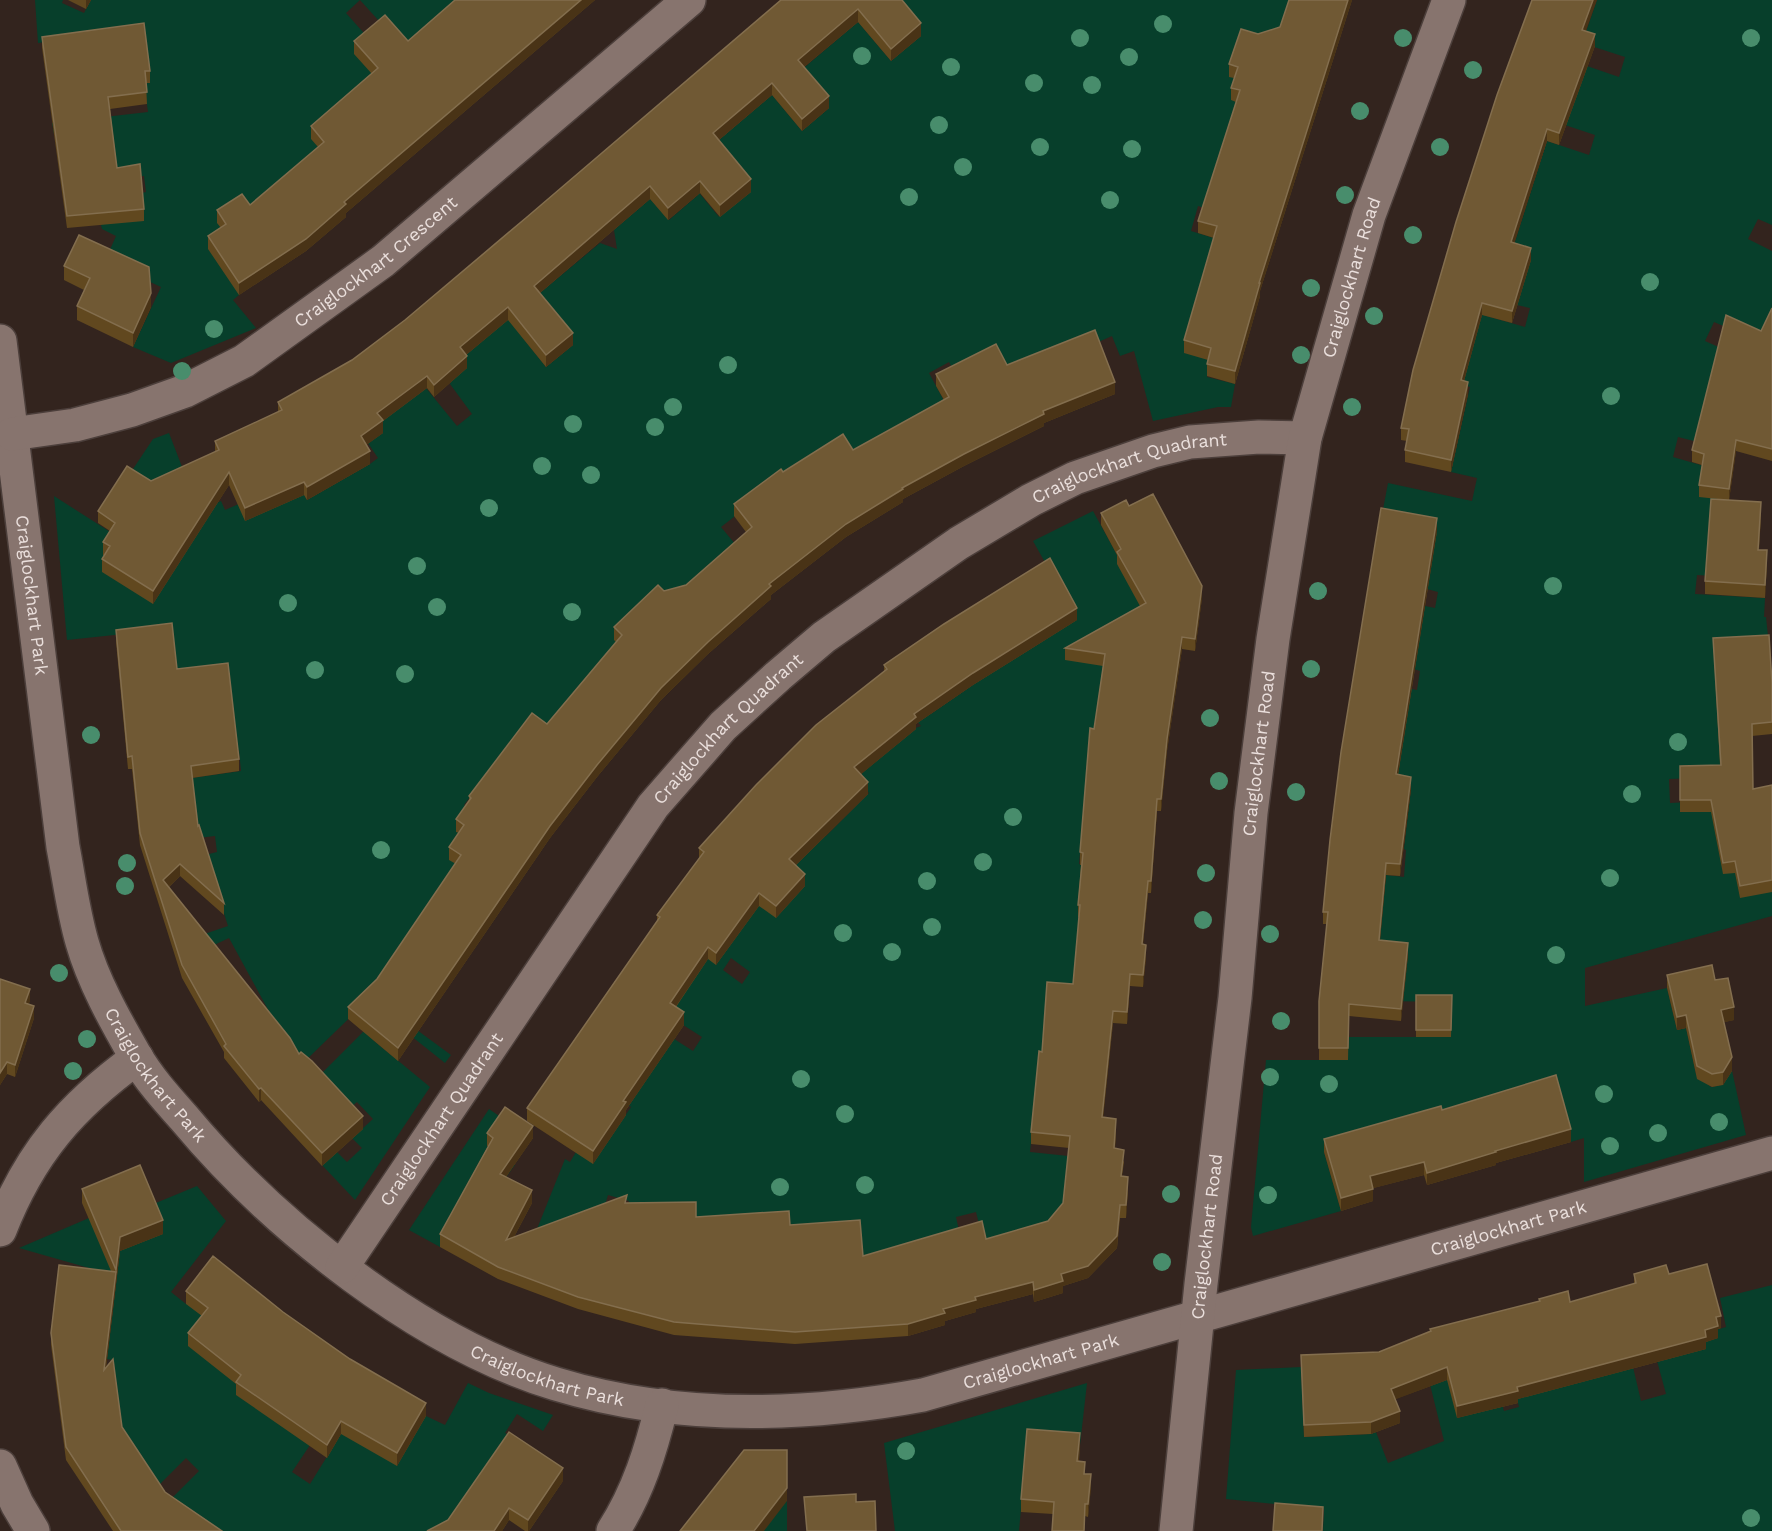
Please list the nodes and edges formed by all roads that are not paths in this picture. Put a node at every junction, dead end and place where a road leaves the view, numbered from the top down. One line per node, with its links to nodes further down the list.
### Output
1 (689, 0): 4 (street, Craiglockhart Crescent)
2 (1449, 0): 5 (street, Craiglockhart Road)
3 (0, 341): 4 (street, Craiglockhart Park)
4 (12, 434): 6 (street, Craiglockhart Park)
5 (1305, 438): 9 (street, Craiglockhart Quadrant); 10 (street, Craiglockhart Road)
6 (137, 1058): 8 (street); 9 (street, Craiglockhart Park)
7 (1772, 1153): 10 (street, Craiglockhart Park)
8 (0, 1230)
9 (342, 1267): 11 (street, Craiglockhart Park)
10 (1197, 1315): 11 (street, Craiglockhart Park); 15 (street, Craiglockhart Road)
11 (662, 1405): 14 (street)
12 (0, 1466): 13 (street)
13 (33, 1531)
14 (613, 1531)
15 (1176, 1531)

